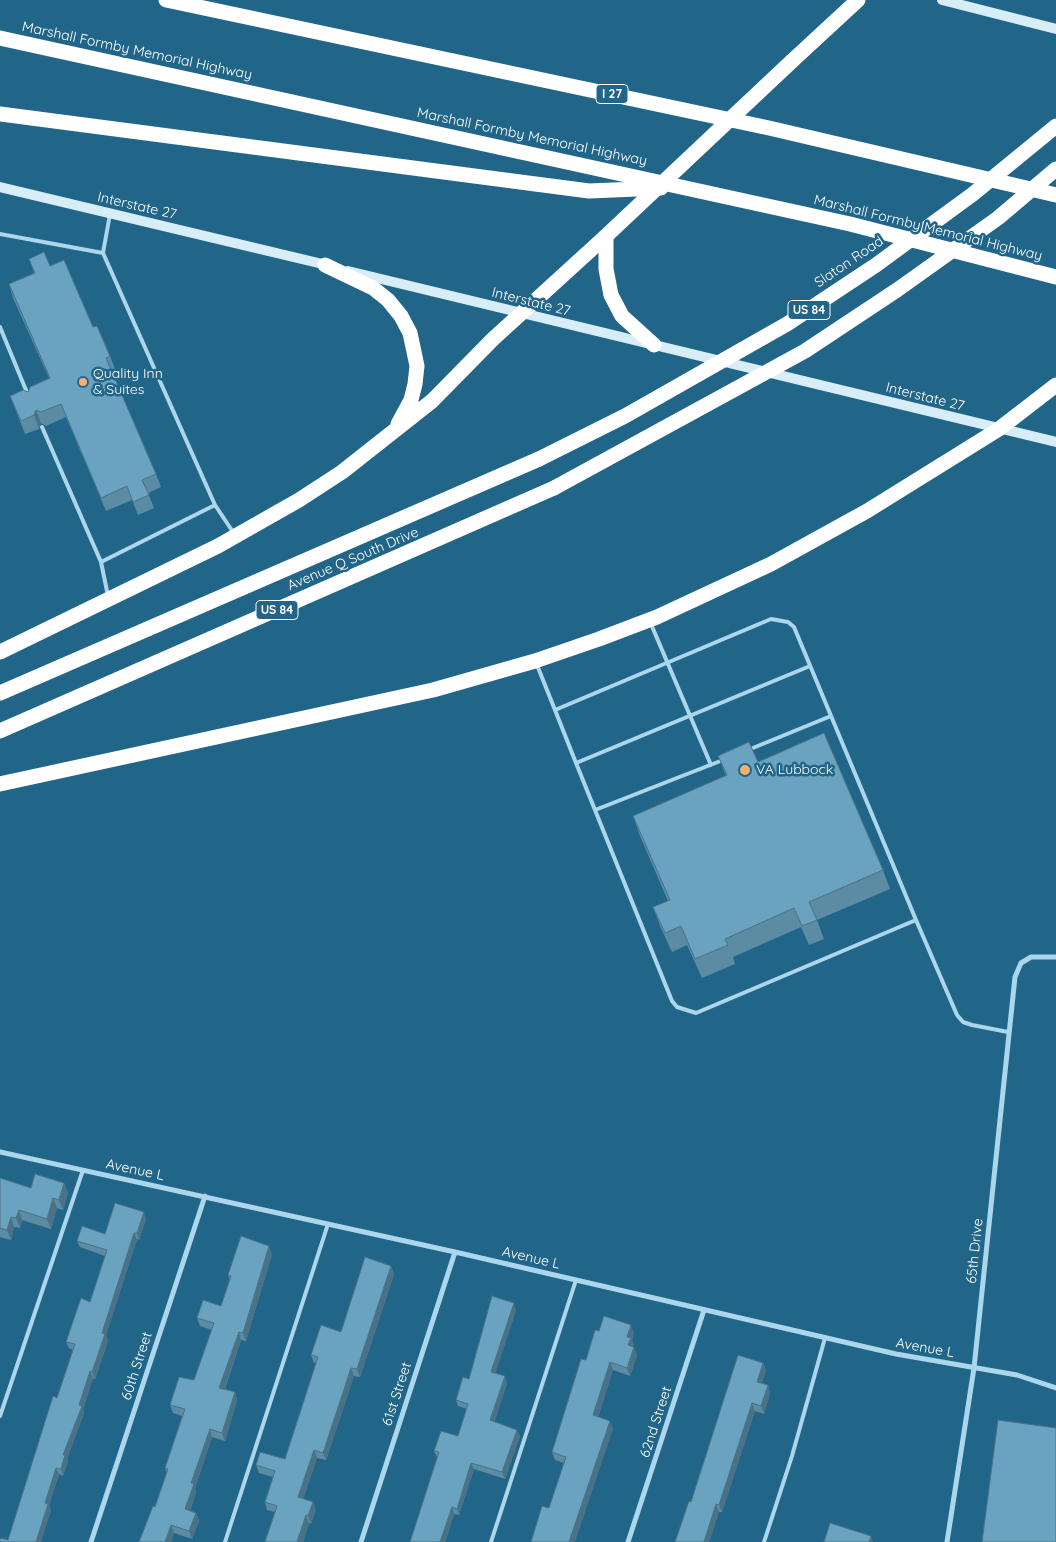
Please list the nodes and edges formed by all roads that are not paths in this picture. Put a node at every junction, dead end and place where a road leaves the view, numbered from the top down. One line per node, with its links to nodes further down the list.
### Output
1 (166, 0): 11 (highway, I 27)
2 (858, 0): 14 (highway, bridge)
3 (942, 0): 4 (main road)
4 (1056, 29)
5 (0, 38): 10 (highway, Marshall Formby Memorial Highway)
6 (0, 114): 10 (highway)
7 (1056, 126): 27 (highway, Slaton Road / US 84, bridge)
8 (1056, 169): 41 (highway, Avenue Q South Drive / US 84, bridge)
9 (0, 187): 12 (main road, Interstate 27)
10 (682, 187): 17 (highway, Marshall Formby Memorial Highway)
11 (1056, 194)
12 (110, 214): 15 (lane); 16 (main road, Interstate 27)
13 (0, 234): 15 (lane)
14 (606, 236): 18 (highway); 20 (highway)
15 (103, 253): 28 (lane)
16 (325, 265): 18 (main road, Interstate 27); 25 (highway)
17 (1056, 277)
18 (521, 314): 20 (main road, Interstate 27); 25 (highway)
19 (0, 327): 22 (lane)
20 (654, 345): 24 (main road, Interstate 27)
21 (1056, 385): 24 (highway)
22 (31, 402)
23 (42, 427): 30 (lane)
24 (999, 429): 26 (main road, Interstate 27); 32 (highway)
25 (393, 433): 29 (highway)
26 (1056, 442)
27 (539, 459): 37 (highway, Avenue Q South Drive / US 84)
28 (215, 505): 29 (lane); 30 (lane)
29 (236, 536): 31 (highway)
30 (101, 562): 31 (lane)
31 (108, 599): 33 (highway)
32 (649, 620): 34 (highway); 35 (lane)
33 (0, 652)
34 (535, 661): 38 (lane); 46 (highway)
35 (668, 662): 36 (lane); 38 (lane); 40 (lane)
36 (810, 666): 39 (lane); 40 (lane)
37 (0, 693)
38 (555, 710): 44 (lane)
39 (831, 716): 42 (lane); 48 (lane)
40 (692, 717): 44 (lane); 45 (lane)
41 (0, 731)
42 (739, 754)
43 (730, 757): 45 (lane)
44 (576, 763): 47 (lane)
45 (711, 765): 47 (lane)
46 (0, 784)
47 (595, 810): 48 (lane)
48 (916, 920): 50 (lane)
49 (1056, 957): 50 (street, 65th Drive)
50 (1008, 1032): 59 (street, 65th Drive)
51 (0, 1152): 52 (street, Avenue L)
52 (83, 1170): 53 (street, Avenue L); 61 (lane)
53 (205, 1196): 54 (street, Avenue L); 62 (street, 60th Street)
54 (328, 1224): 55 (street, Avenue L); 63 (lane)
55 (455, 1252): 56 (street, Avenue L); 64 (street, 61st Street)
56 (576, 1280): 57 (street, Avenue L); 65 (lane)
57 (704, 1310): 58 (street, Avenue L); 66 (street, 62nd Street)
58 (825, 1338): 59 (street, Avenue L); 67 (lane)
59 (974, 1368): 60 (street, Avenue L); 68 (street, 65th Drive)
60 (1056, 1388)
61 (0, 1416)
62 (91, 1542)
63 (225, 1542)
64 (361, 1542)
65 (491, 1542)
66 (628, 1542)
67 (764, 1542)
68 (947, 1542)

